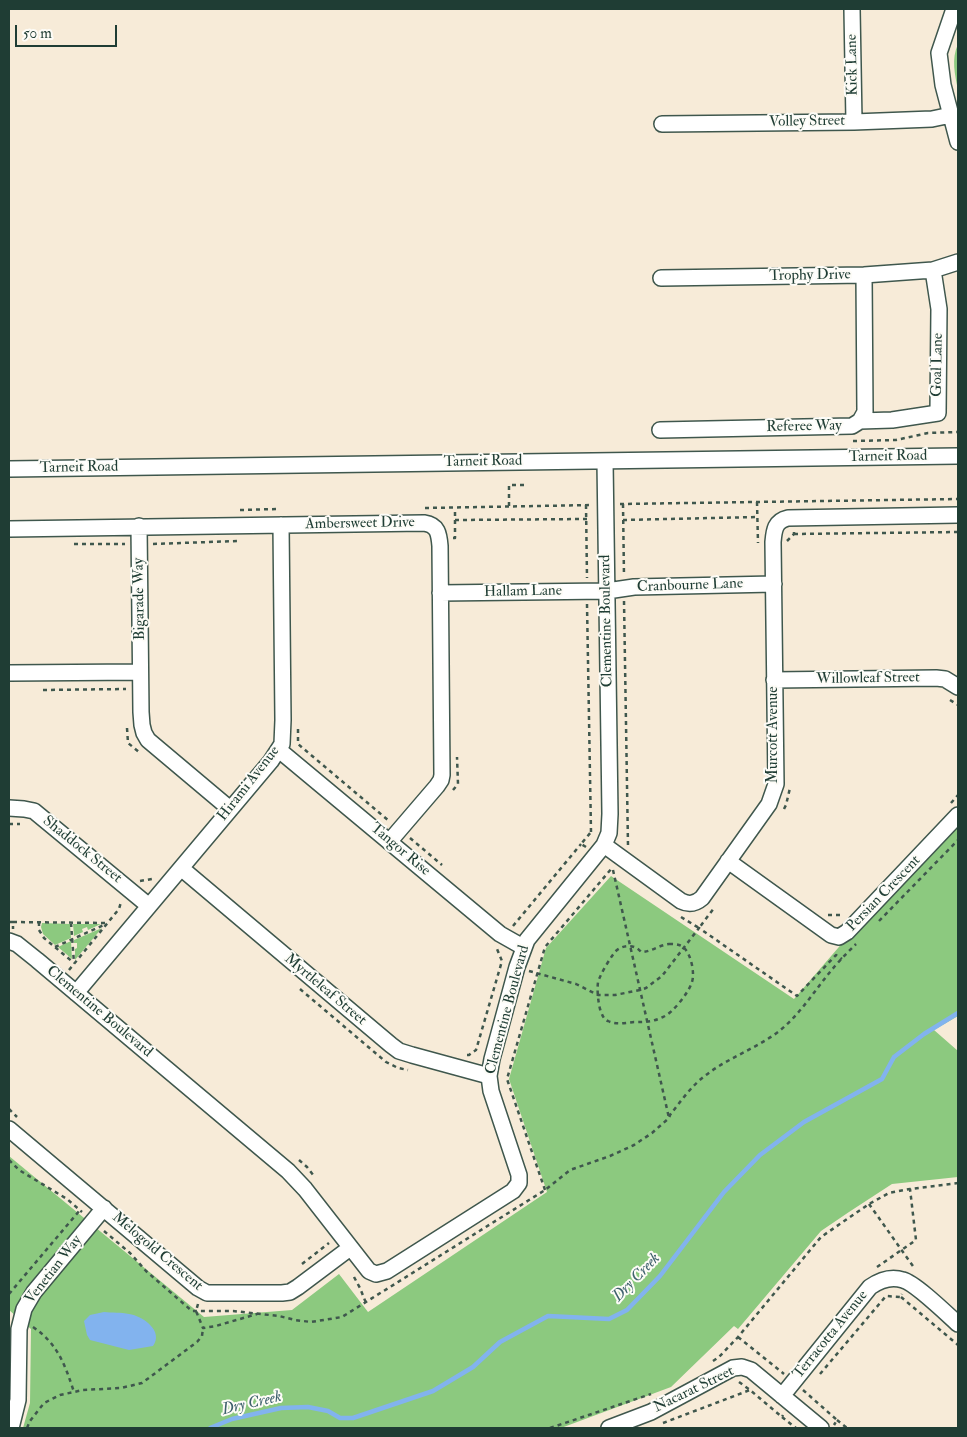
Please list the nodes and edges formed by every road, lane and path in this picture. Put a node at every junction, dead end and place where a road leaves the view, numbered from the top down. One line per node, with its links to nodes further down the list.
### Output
1 (852, 9): 4 (street, Kick Lane)
2 (954, 9): 3 (street)
3 (951, 114): 4 (street, Volley Street); 6 (street)
4 (854, 122): 5 (street, Volley Street)
5 (662, 124)
6 (958, 142)
7 (958, 262): 8 (street, Trophy Drive)
8 (933, 270): 9 (street, Trophy Drive); 11 (street, Goal Lane)
9 (864, 275): 10 (street, Trophy Drive); 11 (street, Referee Way)
10 (661, 278)
11 (860, 421): 12 (street, Referee Way)
12 (660, 430)
13 (958, 456): 14 (street, Tarneit Road)
14 (605, 461): 15 (street, Tarneit Road); 18 (street, Clementine Boulevard)
15 (9, 469)
16 (525, 485): 20 (path)
17 (958, 499): 18 (path)
18 (606, 504): 19 (path); 38 (street, Clementine Boulevard)
19 (586, 505): 20 (path); 27 (path)
20 (509, 506): 21 (path)
21 (425, 508)
22 (286, 509): 28 (path)
23 (238, 510): 28 (path)
24 (958, 515): 26 (street)
25 (757, 517): 30 (path)
26 (794, 518): 34 (path); 36 (street, Murcott Avenue)
27 (586, 519): 29 (path); 37 (path)
28 (271, 520): 31 (street, Ambersweet Drive); 39 (street, Ambersweet Drive); 49 (street, Hirami Avenue)
29 (455, 520)
30 (623, 520)
31 (139, 526): 32 (street, Ambersweet Drive); 40 (street, Bigarade Way)
32 (9, 529)
33 (958, 532): 34 (path)
34 (794, 534): 35 (path)
35 (786, 541)
36 (774, 584): 38 (street, Cranbourne Lane); 42 (street, Murcott Avenue)
37 (587, 591): 38 (street, Hallam Lane); 39 (street, Hallam Lane); 60 (path)
38 (607, 591): 58 (street, Clementine Boulevard)
39 (440, 593): 57 (street, Ambersweet Drive)
40 (140, 672): 41 (street); 54 (street, Bigarade Way)
41 (9, 673)
42 (774, 680): 43 (street, Willowleaf Street); 65 (street, Murcott Avenue)
43 (958, 687)
44 (43, 690): 45 (path)
45 (126, 690)
46 (946, 697): 47 (path)
47 (958, 705)
48 (298, 725): 57 (path)
49 (279, 750): 54 (street, Hirami Avenue); 62 (street, Tangor Rise)
50 (458, 755): 52 (path)
51 (790, 785): 55 (path)
52 (452, 791)
53 (9, 808): 70 (street, Shaddock Street)
54 (230, 809): 66 (street, Hirami Avenue)
55 (781, 813)
56 (958, 816): 65 (street, Persian Crescent)
57 (400, 830): 59 (path); 62 (street, Ambersweet Drive)
58 (609, 830): 60 (path); 64 (street, Clementine Boulevard)
59 (417, 832)
60 (590, 832): 63 (path)
61 (958, 840): 74 (path)
62 (389, 842): 83 (street, Tangor Rise)
63 (581, 844): 64 (path); 83 (path)
64 (600, 850): 67 (path); 71 (street); 86 (street, Clementine Boulevard)
65 (728, 861): 71 (street, Murcott Avenue)
66 (180, 868): 73 (street, Hirami Avenue); 97 (street, Myrtleleaf Street)
67 (612, 868): 68 (path); 84 (path)
68 (620, 874)
69 (154, 879): 70 (path)
70 (132, 891): 73 (street, Shaddock Street); 78 (path)
71 (681, 901): 79 (path)
72 (716, 905): 79 (path)
73 (149, 906): 94 (street, Hirami Avenue)
74 (879, 921)
75 (13, 922): 76 (path)
76 (39, 922): 77 (path); 85 (path)
77 (71, 923): 78 (path); 80 (path)
78 (108, 923): 80 (path); 90 (path)
79 (699, 928): 87 (path); 88 (path)
80 (72, 939): 85 (path); 90 (path)
81 (9, 941): 92 (street, Clementine Boulevard)
82 (860, 941): 88 (path)
83 (501, 943): 86 (street, Tangor Rise)
84 (630, 946): 87 (path); 93 (path); 95 (path)
85 (55, 947): 90 (path)
86 (523, 947): 91 (street, Clementine Boulevard)
87 (685, 947): 93 (path); 96 (path)
88 (842, 959): 98 (path)
89 (502, 962): 91 (path)
90 (74, 963): 92 (path)
91 (518, 967): 95 (path); 97 (street, Clementine Boulevard)
92 (60, 979): 94 (street, Clementine Boulevard)
93 (640, 990): 95 (path); 96 (path)
94 (76, 993): 107 (street, Clementine Boulevard)
95 (598, 994): 96 (path)
96 (647, 1023): 98 (path)
97 (489, 1076): 107 (street, Clementine Boulevard)
98 (669, 1118): 113 (path)
99 (9, 1129): 103 (street, Melogold Crescent)
100 (9, 1160): 104 (path)
101 (958, 1183): 102 (path)
102 (869, 1204): 110 (path); 120 (path)
103 (104, 1208): 105 (street, Venetian Way); 107 (street, Melogold Crescent)
104 (80, 1210): 105 (path); 111 (path)
105 (93, 1222): 114 (path); 116 (street, Venetian Way)
106 (323, 1237): 108 (path)
107 (350, 1248)
108 (299, 1267)
109 (353, 1275): 113 (path)
110 (919, 1275)
111 (9, 1294)
112 (901, 1296): 119 (path)
113 (366, 1303): 115 (path)
114 (196, 1311): 115 (path); 118 (path)
115 (258, 1314): 118 (path)
116 (21, 1319): 122 (path); 128 (street, Venetian Way)
117 (958, 1324): 124 (street, Terracotta Avenue)
118 (203, 1328): 122 (path)
119 (958, 1345)
120 (708, 1365)
121 (750, 1390): 127 (path)
122 (74, 1392): 129 (path)
123 (657, 1392): 130 (path)
124 (782, 1396): 131 (street, Nacarat Street); 133 (street, Nacarat Street)
125 (782, 1417): 132 (path)
126 (838, 1420): 134 (path)
127 (658, 1425)
128 (11, 1428)
129 (27, 1428)
130 (550, 1428)
131 (609, 1428)
132 (796, 1428)
133 (821, 1428)
134 (847, 1428)

